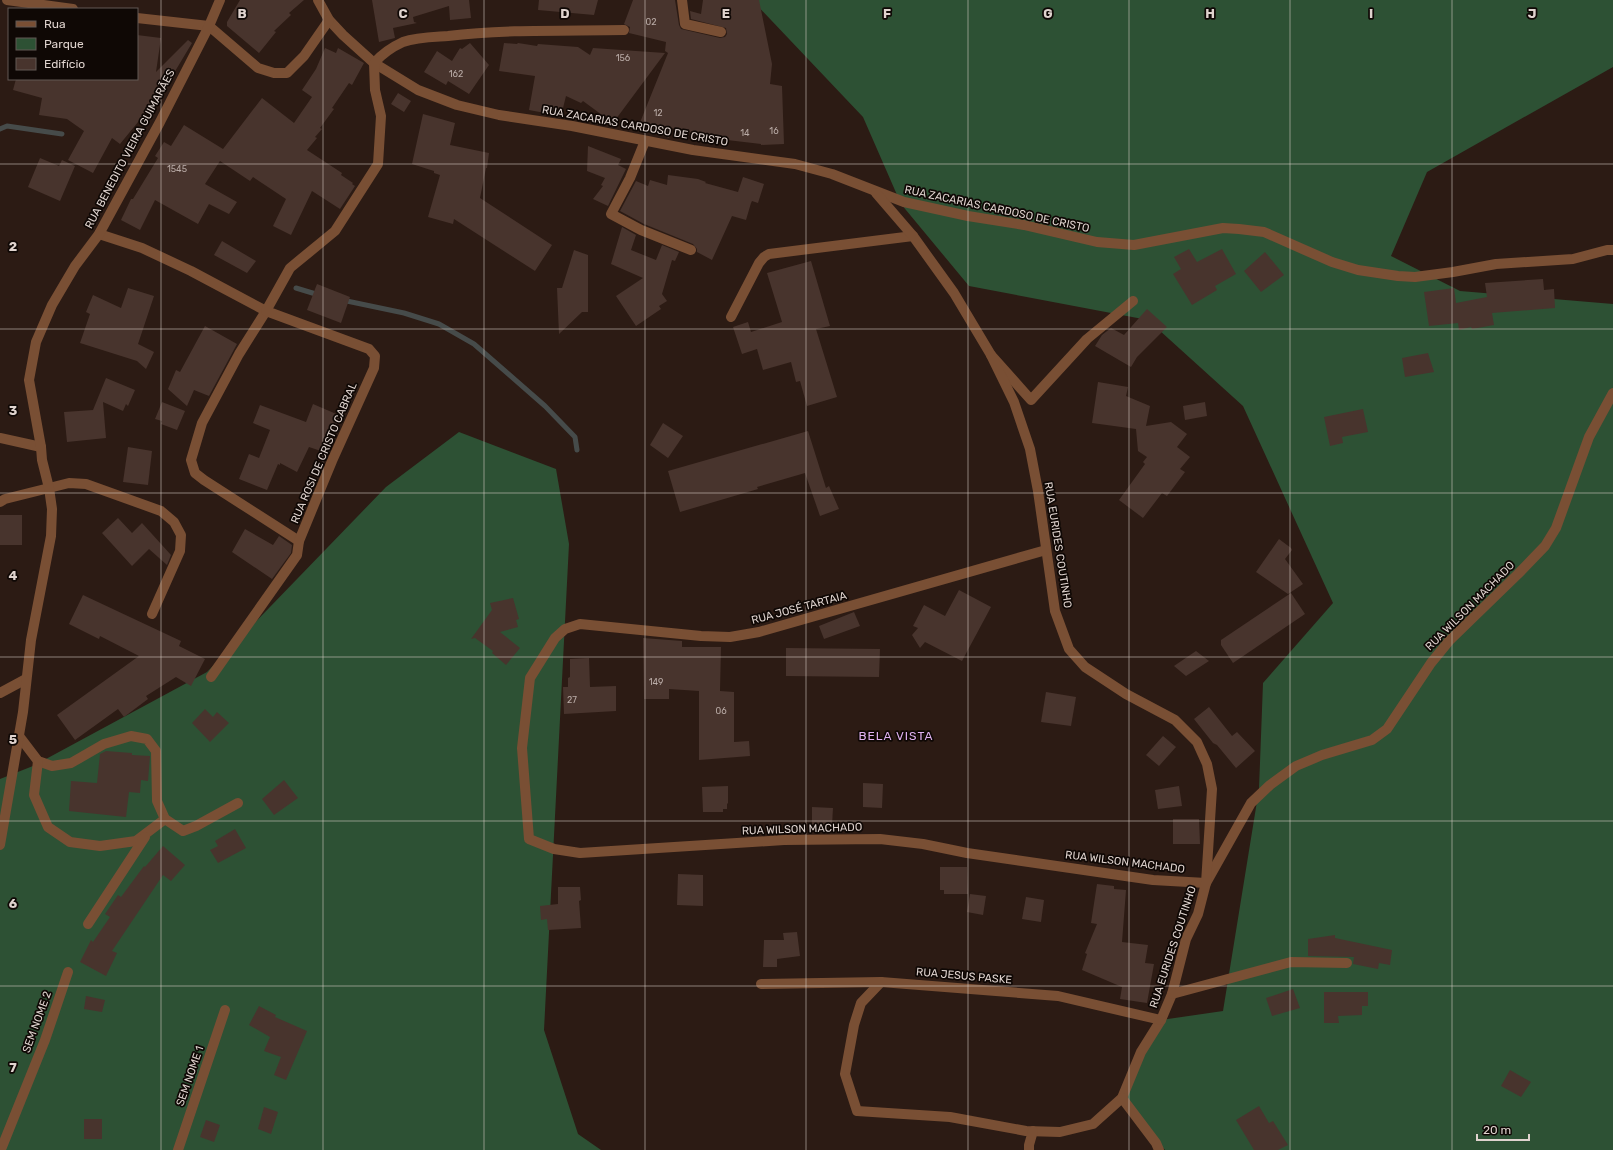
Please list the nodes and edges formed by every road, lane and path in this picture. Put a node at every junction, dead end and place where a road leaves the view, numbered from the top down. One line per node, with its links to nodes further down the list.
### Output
1 (7, 0): 5 (street)
2 (220, 0): 8 (street, RUA BENEDITO VIEIRA GUIMARÃES)
3 (318, 0): 7 (street, RUA ZACARIAS CARDOSO DE CRISTO)
4 (682, 0): 10 (street)
5 (66, 8)
6 (138, 18): 8 (street)
7 (329, 20): 8 (street); 11 (street, RUA ZACARIAS CARDOSO DE CRISTO)
8 (209, 26): 14 (street, RUA BENEDITO VIEIRA GUIMARÃES)
9 (624, 30): 11 (street)
10 (722, 32)
11 (374, 63): 12 (street, RUA ZACARIAS CARDOSO DE CRISTO); 19 (street)
12 (645, 141): 13 (street, RUA ZACARIAS CARDOSO DE CRISTO); 16 (street)
13 (875, 191): 15 (street); 17 (street, RUA ZACARIAS CARDOSO DE CRISTO)
14 (99, 234): 19 (street, RUA ROSI DE CRISTO CABRAL); 24 (street, RUA BENEDITO VIEIRA GUIMARÃES)
15 (913, 236): 20 (street); 21 (street)
16 (691, 250)
17 (1613, 250)
18 (1133, 301): 21 (street)
19 (266, 311): 27 (street, RUA ROSI DE CRISTO CABRAL); 27 (street, RUA ROSI DE CRISTO CABRAL)
20 (731, 317)
21 (992, 355): 28 (street, RUA EURIDES COUTINHO)
22 (1613, 393): 40 (street, RUA WILSON MACHADO)
23 (0, 438): 24 (street)
24 (42, 447): 25 (street, RUA BENEDITO VIEIRA GUIMARÃES)
25 (49, 488): 26 (street); 29 (street); 31 (street, RUA BENEDITO VIEIRA GUIMARÃES)
26 (0, 502)
27 (299, 541): 30 (street)
28 (1046, 550): 38 (street, RUA JOSÉ TARTAIA); 40 (street, RUA EURIDES COUTINHO)
29 (152, 614)
30 (211, 677)
31 (26, 678): 32 (street); 33 (street, RUA BENEDITO VIEIRA GUIMARÃES)
32 (0, 693)
33 (19, 736): 34 (street); 39 (street, RUA BENEDITO VIEIRA GUIMARÃES)
34 (38, 761): 36 (street); 37 (street)
35 (238, 803): 36 (street)
36 (165, 819): 37 (street)
37 (150, 831): 41 (street)
38 (529, 839): 40 (street, RUA WILSON MACHADO)
39 (0, 845)
40 (1206, 883): 46 (street, RUA EURIDES COUTINHO)
41 (88, 924)
42 (1347, 963): 46 (street)
43 (68, 972): 51 (street, SEM NOME 2)
44 (881, 982): 45 (street, RUA JESUS PASKE); 48 (street, RUA JESUS PASKE); 50 (street)
45 (761, 984)
46 (1172, 994): 48 (street, RUA EURIDES COUTINHO)
47 (225, 1010): 52 (street, SEM NOME 1)
48 (1161, 1020): 49 (street, RUA EURIDES COUTINHO)
49 (1122, 1098): 50 (street); 54 (street)
50 (1033, 1131): 53 (street)
51 (4, 1148)
52 (178, 1150)
53 (1029, 1150)
54 (1159, 1150)

